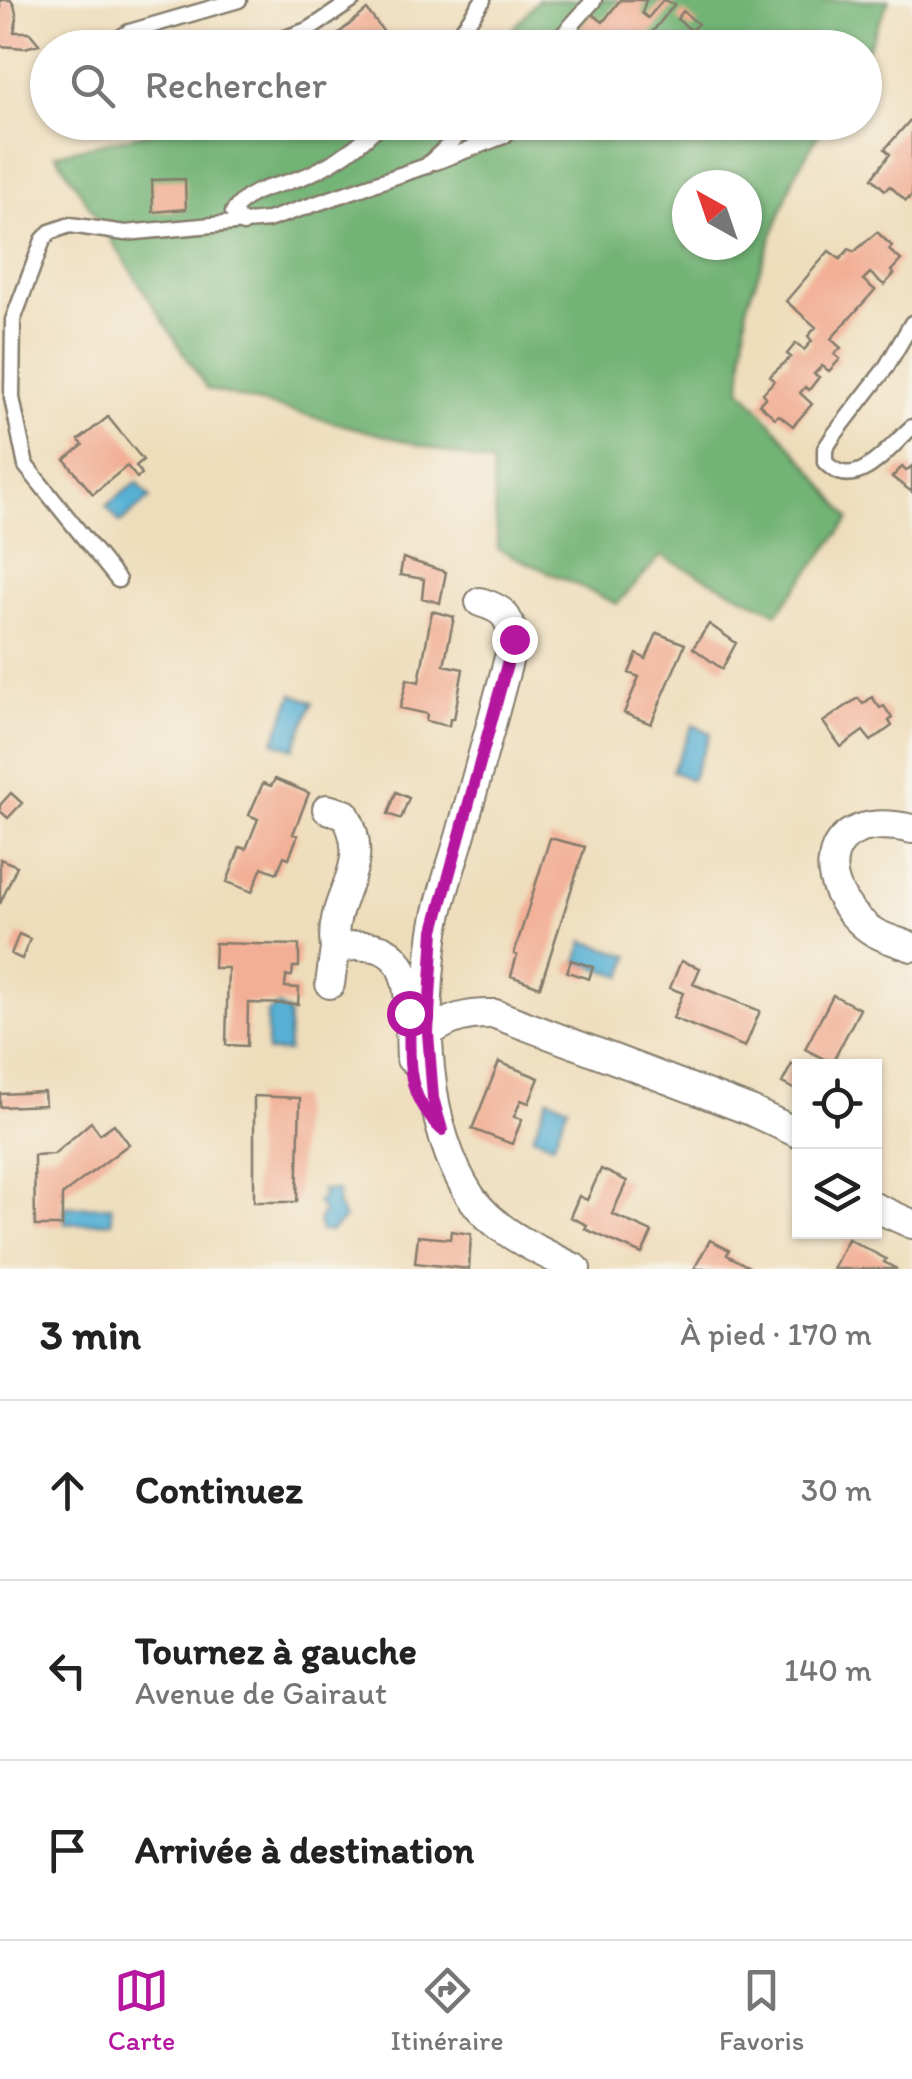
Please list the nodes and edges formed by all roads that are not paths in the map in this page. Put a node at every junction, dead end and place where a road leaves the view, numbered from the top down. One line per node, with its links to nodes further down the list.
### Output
1 (239, 0): 5 (lane)
2 (353, 0): 6 (lane)
3 (483, 0): 7 (lane)
4 (594, 0): 8 (lane)
5 (136, 30)
6 (307, 30)
7 (462, 30)
8 (567, 30)
9 (365, 140): 13 (lane)
10 (453, 140): 12 (lane)
11 (494, 140): 12 (lane)
12 (426, 166): 13 (lane)
13 (242, 224): 16 (lane)
14 (912, 322): 15 (lane)
15 (912, 427)
16 (118, 580)
17 (480, 602): 23 (street)
18 (327, 810): 21 (street)
19 (912, 829): 20 (street)
20 (912, 948)
21 (335, 949): 22 (street); 24 (street)
22 (330, 984)
23 (428, 1033): 24 (street); 25 (street)
24 (442, 1130): 28 (street)
25 (792, 1130)
26 (882, 1211): 27 (street)
27 (912, 1224)
28 (576, 1269)

